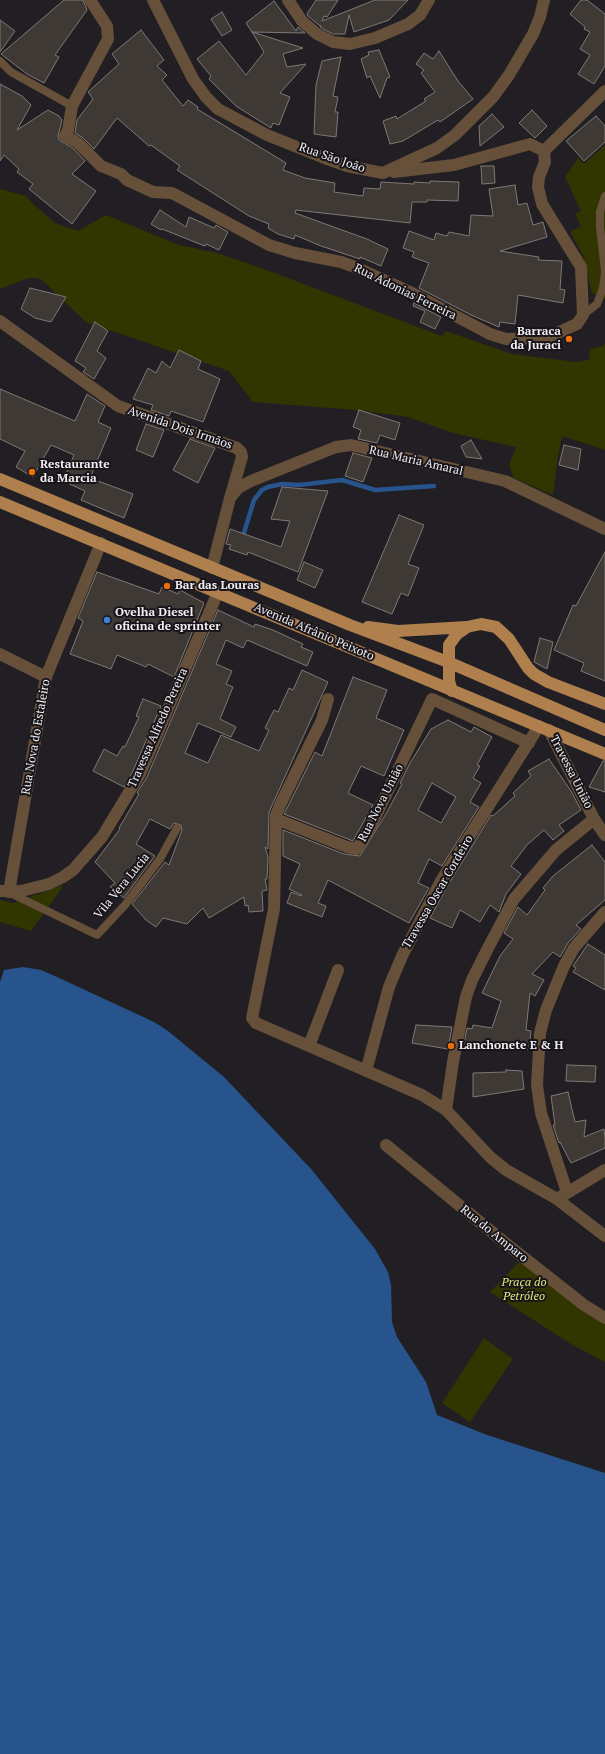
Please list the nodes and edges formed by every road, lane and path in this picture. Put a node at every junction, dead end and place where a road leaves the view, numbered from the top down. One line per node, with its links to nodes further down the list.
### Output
1 (90, 0): 8 (street, Rua Adonias Ferreira)
2 (153, 0): 10 (street, Rua São João)
3 (288, 0): 4 (street)
4 (429, 0)
5 (544, 0): 10 (street)
6 (0, 61): 8 (lane)
7 (605, 91): 9 (street)
8 (72, 106): 13 (street, Rua Adonias Ferreira)
9 (544, 151): 10 (street, Rua São João); 13 (street)
10 (384, 173)
11 (605, 196): 12 (lane)
12 (605, 272): 13 (lane)
13 (583, 315)
14 (0, 320): 16 (street, Avenida Dois Irmãos)
15 (0, 479): 20 (main road, Avenida Afrânio Peixoto)
16 (230, 498): 18 (street, Rua Maria Amaral); 20 (street, Avenida Dois Irmãos)
17 (0, 502): 19 (main road, Avenida Afrânio Peixoto)
18 (605, 529)
19 (101, 543): 21 (main road, Avenida Afrânio Peixoto); 26 (street, Rua Nova do Estaleiro)
20 (212, 568): 22 (main road, Avenida Afrânio Peixoto)
21 (218, 592): 27 (main road, Avenida Afrânio Peixoto); 38 (street, Travessa Alfredo Pereira)
22 (350, 626): 23 (main road); 25 (main road, Avenida Afrânio Peixoto)
23 (467, 627): 25 (main road); 29 (main road)
24 (0, 654): 26 (street)
25 (448, 662): 27 (main road); 31 (main road, Avenida Afrânio Peixoto)
26 (46, 676): 38 (street, Rua Nova do Estaleiro)
27 (452, 690): 30 (main road, Avenida Afrânio Peixoto)
28 (328, 699): 34 (street)
29 (605, 704)
30 (544, 728): 32 (street, Travessa Oscar Cordeiro); 33 (main road, Avenida Afrânio Peixoto); 35 (street, Travessa União)
31 (605, 730)
32 (528, 743): 34 (street, Rua Nova União); 42 (street, Travessa Oscar Cordeiro)
33 (605, 754)
34 (276, 819): 41 (street)
35 (594, 819): 37 (street, Travessa União); 43 (street)
36 (177, 828): 38 (lane, Vila Vera Lucia)
37 (605, 835)
38 (4, 892)
39 (605, 912): 46 (street)
40 (338, 970): 41 (street)
41 (309, 1046): 42 (street)
42 (366, 1071): 43 (street)
43 (446, 1110): 46 (street)
44 (386, 1145): 48 (street, Rua do Amparo)
45 (605, 1170): 46 (street)
46 (562, 1196): 47 (street)
47 (605, 1236)
48 (605, 1318)

